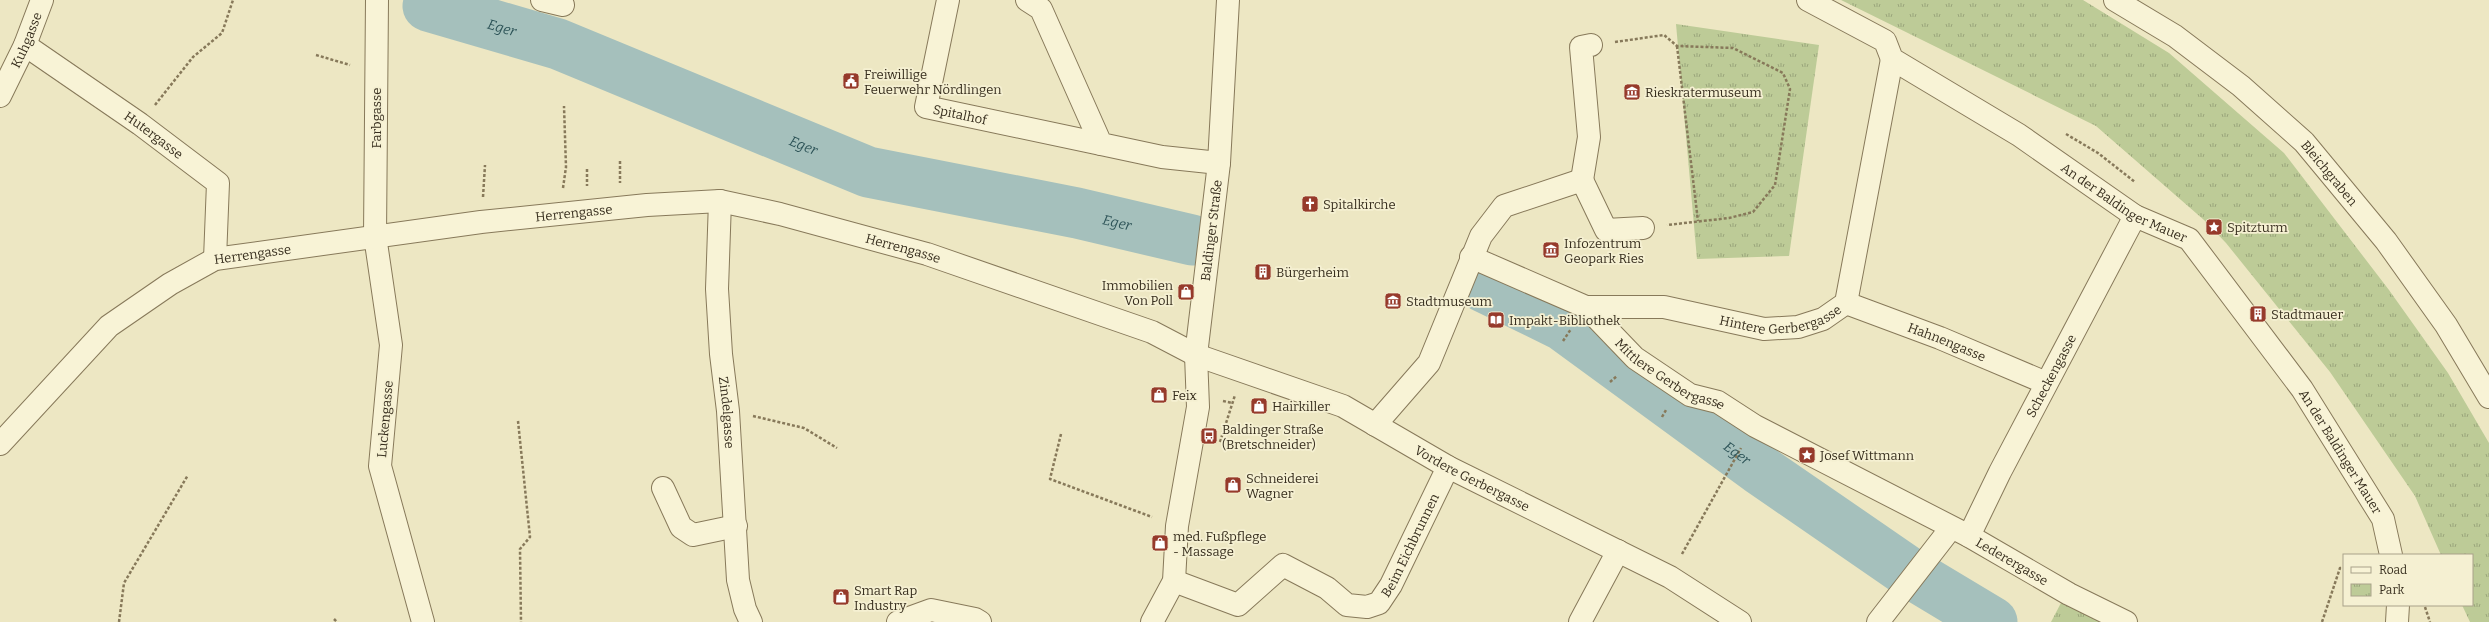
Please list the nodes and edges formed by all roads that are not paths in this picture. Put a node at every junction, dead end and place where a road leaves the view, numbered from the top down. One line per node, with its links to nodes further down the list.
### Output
1 (542, 0): 9 (street)
2 (948, 0): 14 (street, Spitalhof)
3 (1027, 0): 14 (street)
4 (1228, 0): 15 (street, Baldinger Straße)
5 (1808, 0): 12 (street)
6 (2115, 0): 27 (street, Bleichgraben)
7 (41, 2): 10 (street, Kuhgasse)
8 (377, 5): 20 (street, Farbgasse)
9 (563, 6)
10 (25, 44): 13 (street, Kuhgasse); 22 (street, Hutergasse)
11 (1591, 45): 16 (street)
12 (1892, 59): 18 (street, An der Baldinger Mauer); 23 (street, Hintere Gerbergasse)
13 (0, 96)
14 (1101, 144): 15 (street, Spitalhof)
15 (1219, 163): 25 (street, Baldinger Straße)
16 (1582, 180): 19 (street); 21 (street)
17 (720, 201): 20 (street, Herrengasse); 25 (street, Herrengasse); 33 (street, Zindelgasse)
18 (2135, 216): 26 (street, Scheckengasse); 36 (street, An der Baldinger Mauer)
19 (1643, 228)
20 (375, 236): 22 (street, Herrengasse); 39 (street, Luckengasse)
21 (1471, 257): 24 (street, Mittlere Gerbergasse); 28 (street)
22 (215, 259): 29 (street, Herrengasse)
23 (1846, 303): 24 (street, Hintere Gerbergasse); 26 (street, Hahnengasse)
24 (1580, 316): 32 (street, Mittlere Gerbergasse)
25 (1196, 355): 28 (street, Vordere Gerbergasse); 37 (street, Baldinger Straße)
26 (2046, 383): 34 (street, Scheckengasse)
27 (2489, 397)
28 (1375, 425): 30 (street, Vordere Gerbergasse)
29 (0, 444)
30 (1448, 467): 35 (street, Vordere Gerbergasse); 37 (street, Beim Eichbrunnen)
31 (663, 488): 33 (street)
32 (1900, 500): 34 (street, Lederergasse)
33 (736, 526): 40 (street, Zindelgasse)
34 (1960, 532): 46 (street, Scheckengasse); 47 (street, Lederergasse)
35 (1618, 551): 44 (street); 45 (street, Vordere Gerbergasse)
36 (2391, 554)
37 (1174, 581): 43 (street, Baldinger Straße)
38 (2398, 606): 48 (street)
39 (423, 622)
40 (751, 622)
41 (898, 622): 42 (street)
42 (980, 622)
43 (1152, 622)
44 (1580, 622)
45 (1740, 622)
46 (1878, 622)
47 (2126, 622)
48 (2397, 622)

